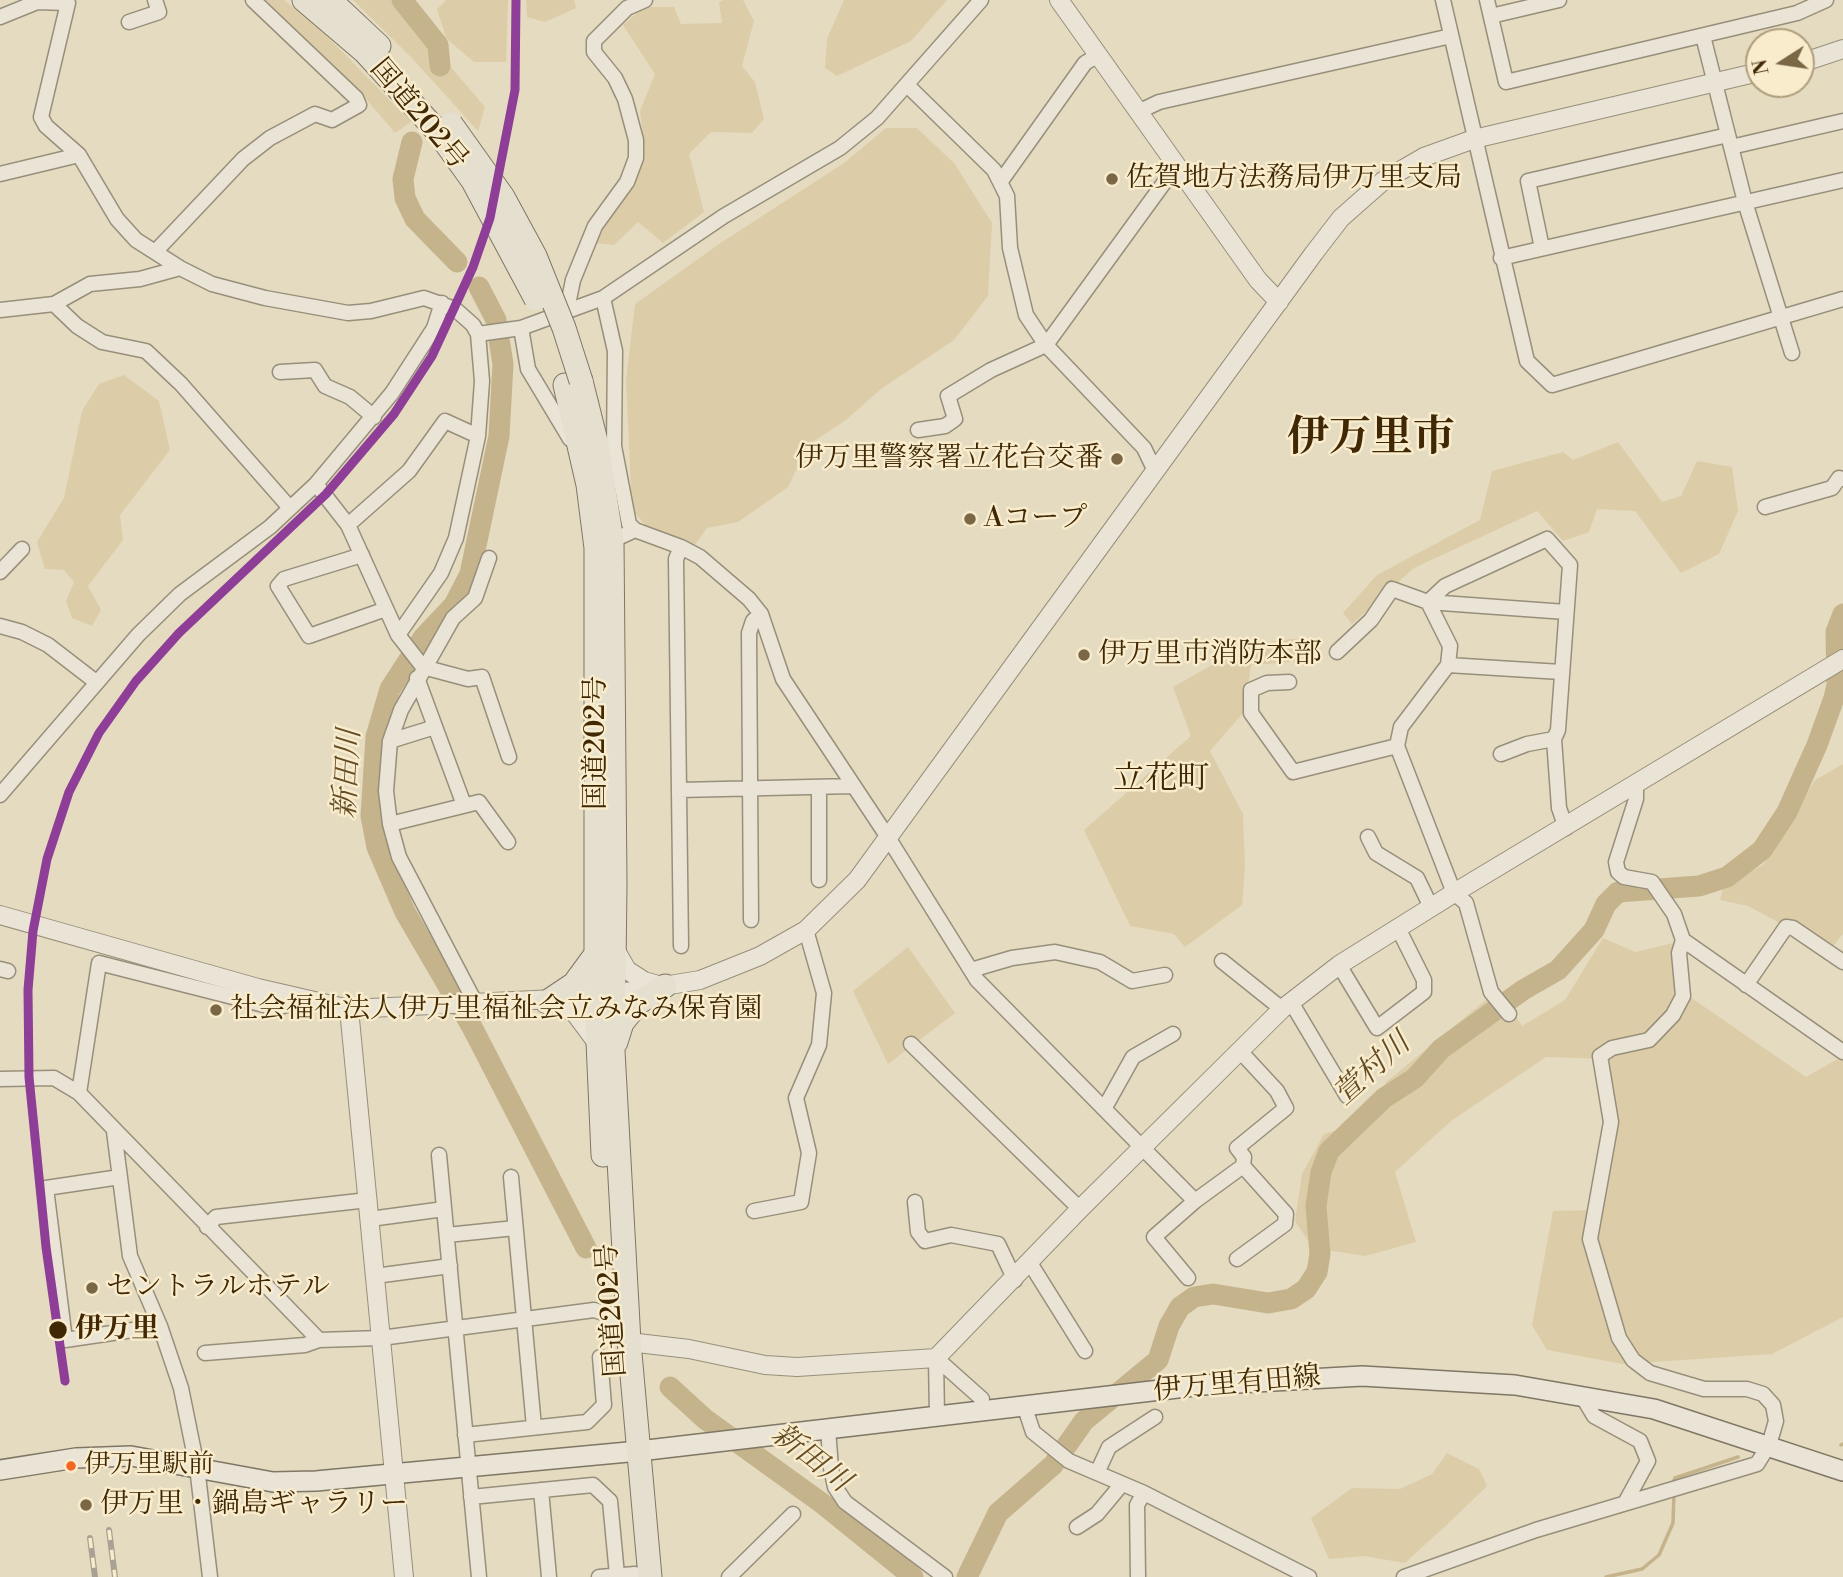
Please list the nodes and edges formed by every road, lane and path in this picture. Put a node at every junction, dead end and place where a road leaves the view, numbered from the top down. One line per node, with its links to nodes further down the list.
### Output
1 (155, 0): 15 (street)
2 (253, 0): 36 (street)
3 (304, 0): 26 (highway, 国道202号)
4 (330, 0): 26 (highway, 国道202号)
5 (645, 0): 45 (street)
6 (981, 0): 23 (street)
7 (1059, 0): 19 (street)
8 (1443, 0): 16 (street)
9 (1487, 0): 13 (street)
10 (1559, 0): 13 (street)
11 (1826, 0): 17 (street)
12 (71, 2): 14 (street); 29 (street)
13 (1491, 16): 17 (street)
14 (0, 17)
15 (129, 22)
16 (1451, 36): 24 (street); 27 (street)
17 (1703, 36): 22 (street)
18 (1843, 48): 20 (street)
19 (1097, 55): 24 (street); 33 (street)
20 (1815, 58)
21 (1745, 76): 22 (street)
22 (1715, 83): 27 (street); 28 (street)
23 (907, 85): 33 (street); 39 (street)
24 (1138, 112): 30 (street)
25 (1843, 121): 28 (street)
26 (444, 128): 55 (highway, 国道202号, bridge)
27 (1474, 139): 37 (street); 41 (street)
28 (1729, 141): 34 (street); 35 (street)
29 (79, 155): 31 (street); 36 (street)
30 (1178, 169): 41 (street); 49 (street)
31 (0, 174)
32 (1843, 180): 34 (street)
33 (1001, 181): 49 (street)
34 (1745, 202): 35 (street); 46 (street)
35 (1542, 248): 37 (street)
36 (155, 253): 38 (street)
37 (1501, 258): 46 (street)
38 (180, 268): 42 (street); 43 (street)
39 (603, 298): 45 (street); 55 (street)
40 (1843, 299): 46 (street)
41 (1279, 302): 56 (street)
42 (442, 303): 48 (street); 52 (street)
43 (54, 304): 44 (street); 60 (street)
44 (0, 310)
45 (566, 314): 47 (street)
46 (1780, 316): 50 (street)
47 (516, 329): 48 (street); 55 (street)
48 (478, 334): 54 (street)
49 (1046, 345): 53 (street); 56 (street)
50 (1792, 353)
51 (280, 372): 52 (street)
52 (374, 417): 58 (street)
53 (918, 430)
54 (478, 436): 61 (street); 74 (street)
55 (596, 443): 62 (street); 63 (highway, 国道202号)
56 (1155, 471): 98 (street)
57 (1843, 479): 59 (street)
58 (316, 484): 60 (street); 61 (street)
59 (1765, 507)
60 (290, 508): 80 (street)
61 (348, 526): 66 (street)
62 (635, 530): 63 (street); 64 (street)
63 (604, 544): 109 (highway, 国道202号)
64 (681, 547): 72 (street); 92 (street)
65 (22, 549): 68 (street)
66 (362, 555): 70 (street); 70 (street)
67 (489, 558): 78 (street)
68 (0, 572)
69 (1428, 602): 71 (street); 71 (street); 75 (street); 77 (street)
70 (386, 609): 74 (street)
71 (1566, 612): 79 (street)
72 (761, 614): 89 (street); 91 (street)
73 (0, 626): 80 (street)
74 (398, 635): 78 (street)
75 (1337, 652)
76 (1843, 659): 88 (street)
77 (1448, 665): 79 (street); 85 (street)
78 (420, 672): 82 (street); 84 (street); 87 (street)
79 (1562, 672): 83 (street)
80 (96, 682): 93 (street)
81 (1289, 682): 85 (street)
82 (435, 727): 84 (street); 94 (street)
83 (1554, 739): 86 (street); 96 (street)
84 (390, 741): 95 (street)
85 (1397, 747): 101 (street)
86 (1501, 754)
87 (509, 757)
88 (1636, 785): 96 (street); 107 (street)
89 (853, 786): 90 (street); 98 (street)
90 (819, 788): 91 (street); 100 (street)
91 (750, 789): 92 (street); 104 (street)
92 (679, 790): 108 (street)
93 (0, 795)
94 (464, 805): 95 (street); 99 (street)
95 (390, 824): 120 (street)
96 (1566, 828): 101 (street)
97 (1368, 837): 102 (street)
98 (889, 839): 106 (street); 113 (street)
99 (508, 842)
100 (819, 880)
101 (1454, 893): 102 (street); 123 (street)
102 (1431, 907): 105 (street)
103 (0, 915): 118 (street)
104 (751, 920)
105 (1398, 928): 112 (street); 112 (street)
106 (806, 930): 116 (street); 144 (street)
107 (1683, 940): 115 (street); 173 (street)
108 (681, 946)
109 (605, 949): 116 (street); 117 (highway, 国道202号); 119 (highway)
110 (1222, 961): 121 (street)
111 (1843, 962): 115 (street)
112 (1339, 965): 121 (street)
113 (971, 970): 114 (street); 132 (street)
114 (1165, 975)
115 (1746, 985): 128 (street)
116 (665, 986): 117 (street); 126 (highway)
117 (604, 996): 119 (street); 126 (highway, 国道202号)
118 (304, 1000): 122 (street); 130 (street)
119 (547, 1002): 120 (street); 126 (street)
120 (476, 1004): 122 (street)
121 (1287, 1005): 127 (street); 131 (street)
122 (349, 1009): 143 (street)
123 (1509, 1014)
124 (1173, 1034): 132 (street)
125 (911, 1044): 142 (street)
126 (605, 1047): 154 (highway, 国道202号); 160 (highway, 国道202号)
127 (1240, 1051): 134 (street); 136 (street)
128 (1843, 1052)
129 (0, 1079): 130 (street)
130 (79, 1093): 133 (street)
131 (1347, 1096)
132 (1104, 1109): 134 (street)
133 (114, 1131): 137 (street); 145 (street)
134 (1142, 1148): 139 (street); 142 (street)
135 (439, 1155): 141 (street)
136 (1244, 1166): 139 (street); 148 (street)
137 (120, 1177): 156 (street); 156 (street)
138 (511, 1177): 146 (street)
139 (1195, 1201): 152 (street)
140 (915, 1202): 153 (street)
141 (444, 1209): 143 (street); 147 (street)
142 (1080, 1209): 149 (street)
143 (369, 1210): 145 (street); 151 (street)
144 (754, 1211)
145 (207, 1227): 159 (street)
146 (515, 1228): 147 (street); 155 (street)
147 (447, 1235): 150 (street)
148 (1237, 1259)
149 (1030, 1263): 153 (street); 161 (street)
150 (450, 1266): 151 (street); 157 (street)
151 (375, 1276): 158 (street)
152 (1188, 1278)
153 (1015, 1280): 164 (street)
154 (613, 1316): 155 (street); 160 (street); 174 (highway, 国道202号)
155 (523, 1321): 157 (street); 170 (street)
156 (160, 1326): 175 (street)
157 (456, 1329): 158 (street); 172 (street)
158 (381, 1338): 159 (street); 180 (street)
159 (319, 1340): 162 (street)
160 (629, 1342): 164 (street); 174 (highway, 国道202号)
161 (1085, 1351)
162 (205, 1353)
163 (600, 1357): 170 (street)
164 (936, 1358): 166 (street); 168 (street)
165 (1582, 1396): 167 (main road, 伊万里有田線); 173 (main road, 伊万里有田線); 185 (street)
166 (982, 1398)
167 (1025, 1408): 168 (main road, 伊万里有田線); 179 (street)
168 (937, 1417): 171 (main road, 伊万里有田線)
169 (1155, 1417): 179 (street)
170 (534, 1427): 172 (street)
171 (828, 1429): 174 (main road, 伊万里有田線); 195 (street)
172 (466, 1435): 176 (street)
173 (1769, 1445): 178 (main road, 伊万里有田線); 185 (street)
174 (631, 1452): 176 (main road, 伊万里有田線); 188 (highway, 国道202号)
175 (197, 1467): 177 (main road, 伊万里有田線); 180 (main road, 伊万里有田線); 189 (street)
176 (468, 1467): 180 (main road, 伊万里有田線); 184 (street)
177 (0, 1470)
178 (1843, 1471)
179 (1097, 1473): 181 (street)
180 (394, 1474): 190 (street)
181 (1122, 1483): 183 (street); 187 (street)
182 (541, 1490): 184 (street); 188 (street); 192 (street)
183 (1144, 1493): 196 (street); 197 (street)
184 (471, 1497): 191 (street)
185 (1625, 1503): 198 (street)
186 (793, 1514): 194 (street)
187 (1077, 1527)
188 (634, 1576): 193 (street)
189 (210, 1577)
190 (404, 1577)
191 (479, 1577)
192 (549, 1577)
193 (599, 1577)
194 (729, 1577)
195 (945, 1577)
196 (1138, 1577)
197 (1309, 1577)
198 (1405, 1577)

